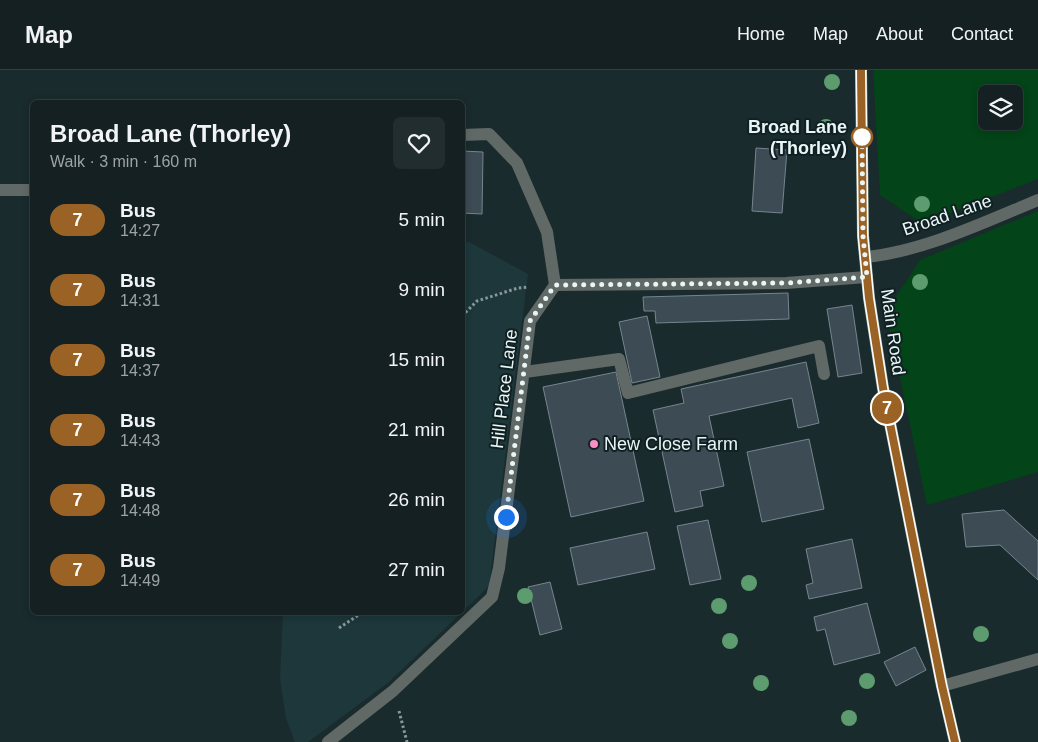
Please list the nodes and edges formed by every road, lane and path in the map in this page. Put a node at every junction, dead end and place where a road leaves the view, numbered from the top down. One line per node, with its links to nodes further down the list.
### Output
1 (861, 70): 6 (main road, Main Road)
2 (465, 135): 8 (street)
3 (0, 190): 4 (street)
4 (30, 190)
5 (1038, 200): 6 (street, Broad Lane)
6 (865, 257): 7 (main road, Main Road)
7 (867, 277): 8 (street); 15 (main road, Main Road)
8 (555, 285): 9 (path); 10 (street, Hill Place Lane)
9 (465, 313)
10 (524, 372): 11 (street); 16 (street, Hill Place Lane)
11 (824, 374)
12 (358, 615): 13 (path)
13 (339, 628)
14 (1038, 659): 15 (street)
15 (942, 686): 19 (main road, Main Road)
16 (393, 691): 17 (street, Hill Place Lane); 18 (path)
17 (328, 742)
18 (407, 742)
19 (955, 742)

